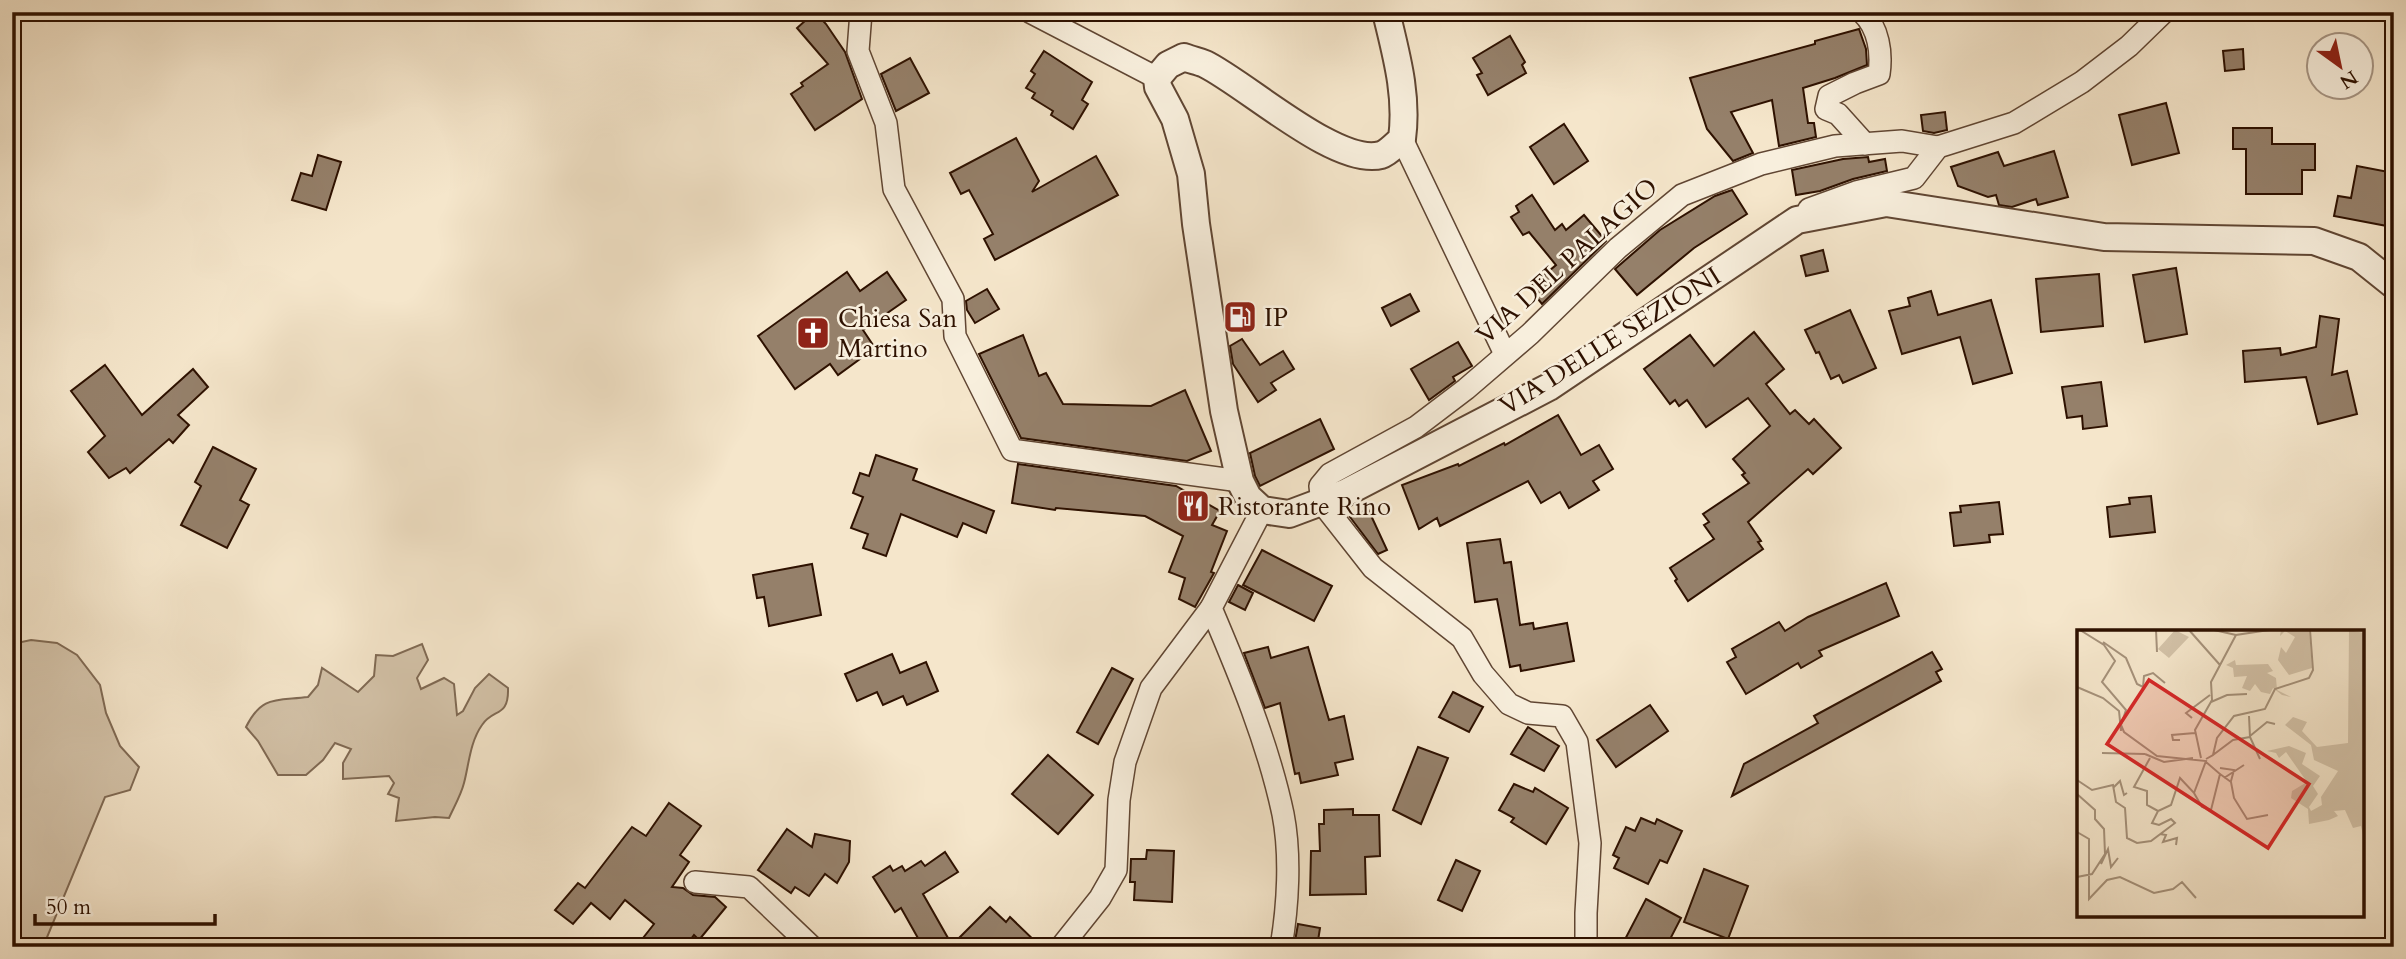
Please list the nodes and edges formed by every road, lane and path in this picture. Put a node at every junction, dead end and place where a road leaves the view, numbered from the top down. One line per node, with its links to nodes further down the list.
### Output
1 (862, 12): 13 (street)
2 (1030, 12): 6 (street)
3 (1386, 12): 7 (street)
4 (1862, 12): 8 (street)
5 (2164, 12): 9 (street)
6 (1157, 78): 7 (street); 13 (street)
7 (1402, 139): 12 (street)
8 (1866, 144): 9 (street, VIA DEL PALAGIO); 12 (street, VIA DEL PALAGIO)
9 (1938, 147): 10 (street)
10 (1797, 220): 11 (street, VIA DELLE SEZIONI); 14 (street, VIA DELLE SEZIONI)
11 (2394, 285)
12 (1505, 354): 14 (street, VIA DEL PALAGIO)
13 (1240, 481): 15 (street)
14 (1322, 503): 15 (street, VIA DELLE SEZIONI); 21 (street)
15 (1262, 510): 16 (street)
16 (1211, 608): 19 (street); 20 (street)
17 (695, 882): 18 (street)
18 (811, 947)
19 (1061, 947)
20 (1281, 947)
21 (1586, 947)

